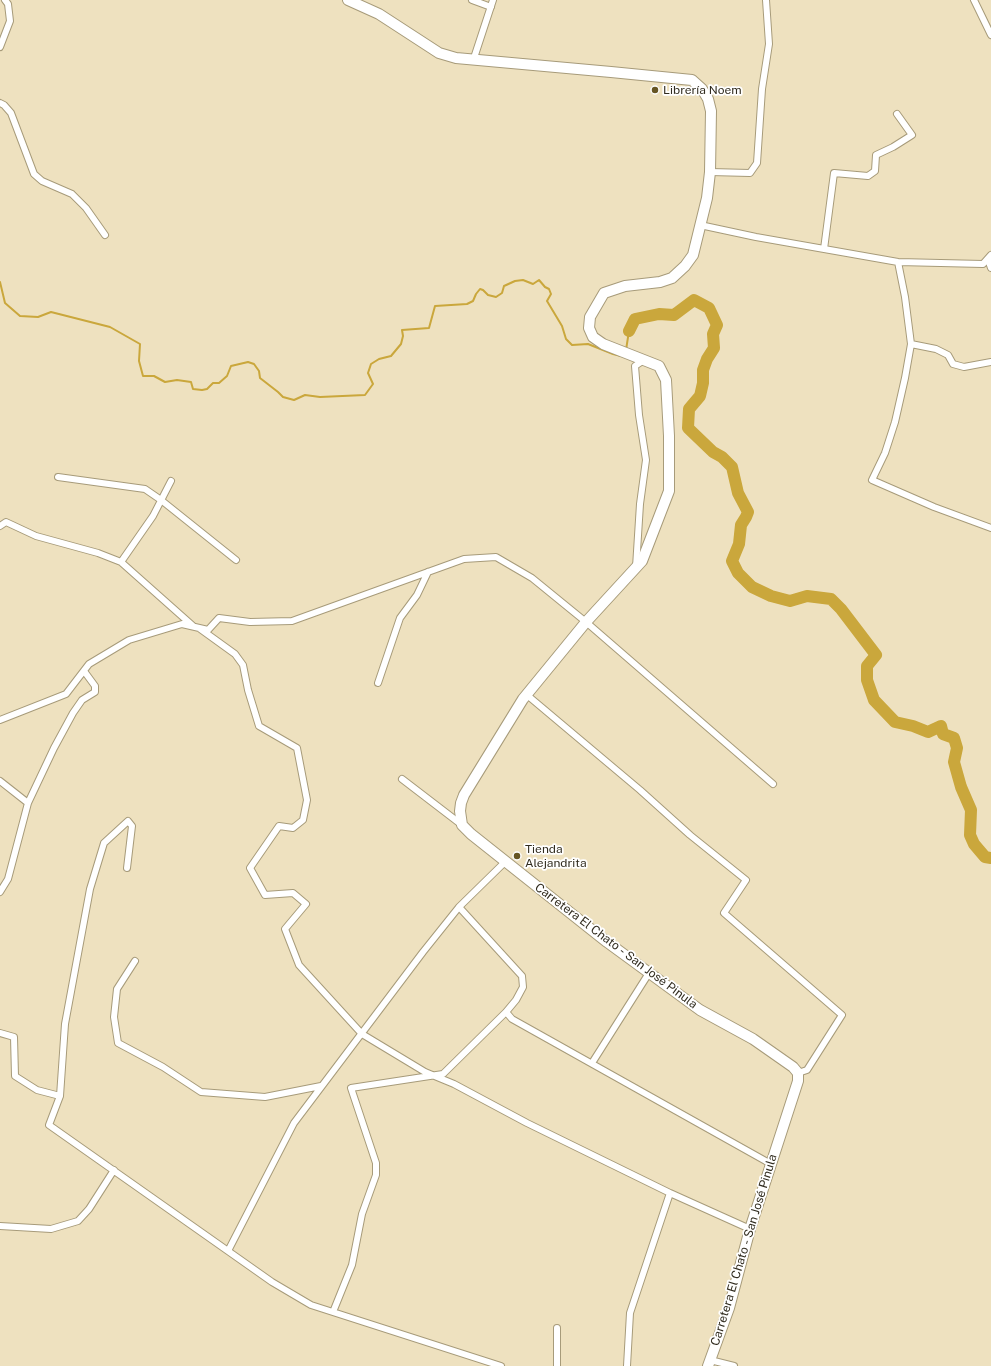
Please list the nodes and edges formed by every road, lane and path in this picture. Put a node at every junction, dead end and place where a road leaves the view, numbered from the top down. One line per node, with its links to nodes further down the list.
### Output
1 (5, 0): 9 (street)
2 (348, 0): 10 (main road)
3 (472, 0): 7 (street)
4 (493, 0): 7 (street)
5 (766, 0): 13 (street)
6 (974, 0): 8 (street)
7 (491, 7): 10 (street)
8 (991, 35)
9 (0, 47)
10 (473, 61): 13 (main road)
11 (0, 103): 15 (street)
12 (897, 114): 16 (street)
13 (710, 172): 14 (main road)
14 (700, 225): 16 (street); 21 (main road)
15 (105, 235)
16 (824, 249): 18 (street)
17 (990, 257): 18 (street); 19 (street)
18 (898, 262): 20 (street)
19 (991, 268)
20 (911, 344): 22 (street); 27 (street)
21 (640, 358): 30 (street); 30 (main road)
22 (991, 362)
23 (58, 477): 25 (street)
24 (170, 481): 25 (street)
25 (161, 500): 28 (street); 29 (street)
26 (0, 526): 29 (street)
27 (991, 528)
28 (236, 560)
29 (121, 562): 33 (street)
30 (636, 568): 32 (main road)
31 (428, 572): 32 (street); 33 (street); 35 (street)
32 (586, 622): 36 (main road); 40 (street)
33 (197, 627): 34 (street); 51 (street)
34 (84, 671): 37 (street); 41 (street)
35 (378, 683)
36 (527, 695): 42 (main road); 53 (street)
37 (0, 720)
38 (402, 779): 42 (street)
39 (0, 781): 41 (street)
40 (773, 784)
41 (28, 803): 45 (street)
42 (462, 825): 43 (main road, Carretera El Chato - San José Pinula)
43 (506, 861): 46 (street); 48 (main road, Carretera El Chato - San José Pinula)
44 (127, 868): 56 (street)
45 (0, 892)
46 (459, 907): 49 (street); 51 (street)
47 (135, 961): 55 (street)
48 (650, 973): 52 (street); 53 (main road, Carretera El Chato - San José Pinula)
49 (506, 1012): 52 (street); 54 (street)
50 (0, 1033): 56 (street)
51 (362, 1034): 54 (street); 55 (street)
52 (592, 1064): 57 (street)
53 (798, 1073): 57 (main road, Carretera El Chato - San José Pinula)
54 (434, 1076): 59 (street); 63 (street)
55 (321, 1086): 62 (street)
56 (60, 1096): 58 (street)
57 (771, 1164): 61 (main road, Carretera El Chato - San José Pinula)
58 (114, 1170): 60 (street); 62 (street)
59 (670, 1193): 61 (street); 68 (street)
60 (0, 1226)
61 (750, 1229): 65 (main road, Carretera El Chato - San José Pinula)
62 (228, 1251): 63 (street)
63 (334, 1312): 66 (street)
64 (557, 1328): 67 (street)
65 (709, 1363): 69 (street)
66 (501, 1366)
67 (557, 1366)
68 (628, 1366)
69 (734, 1366)

